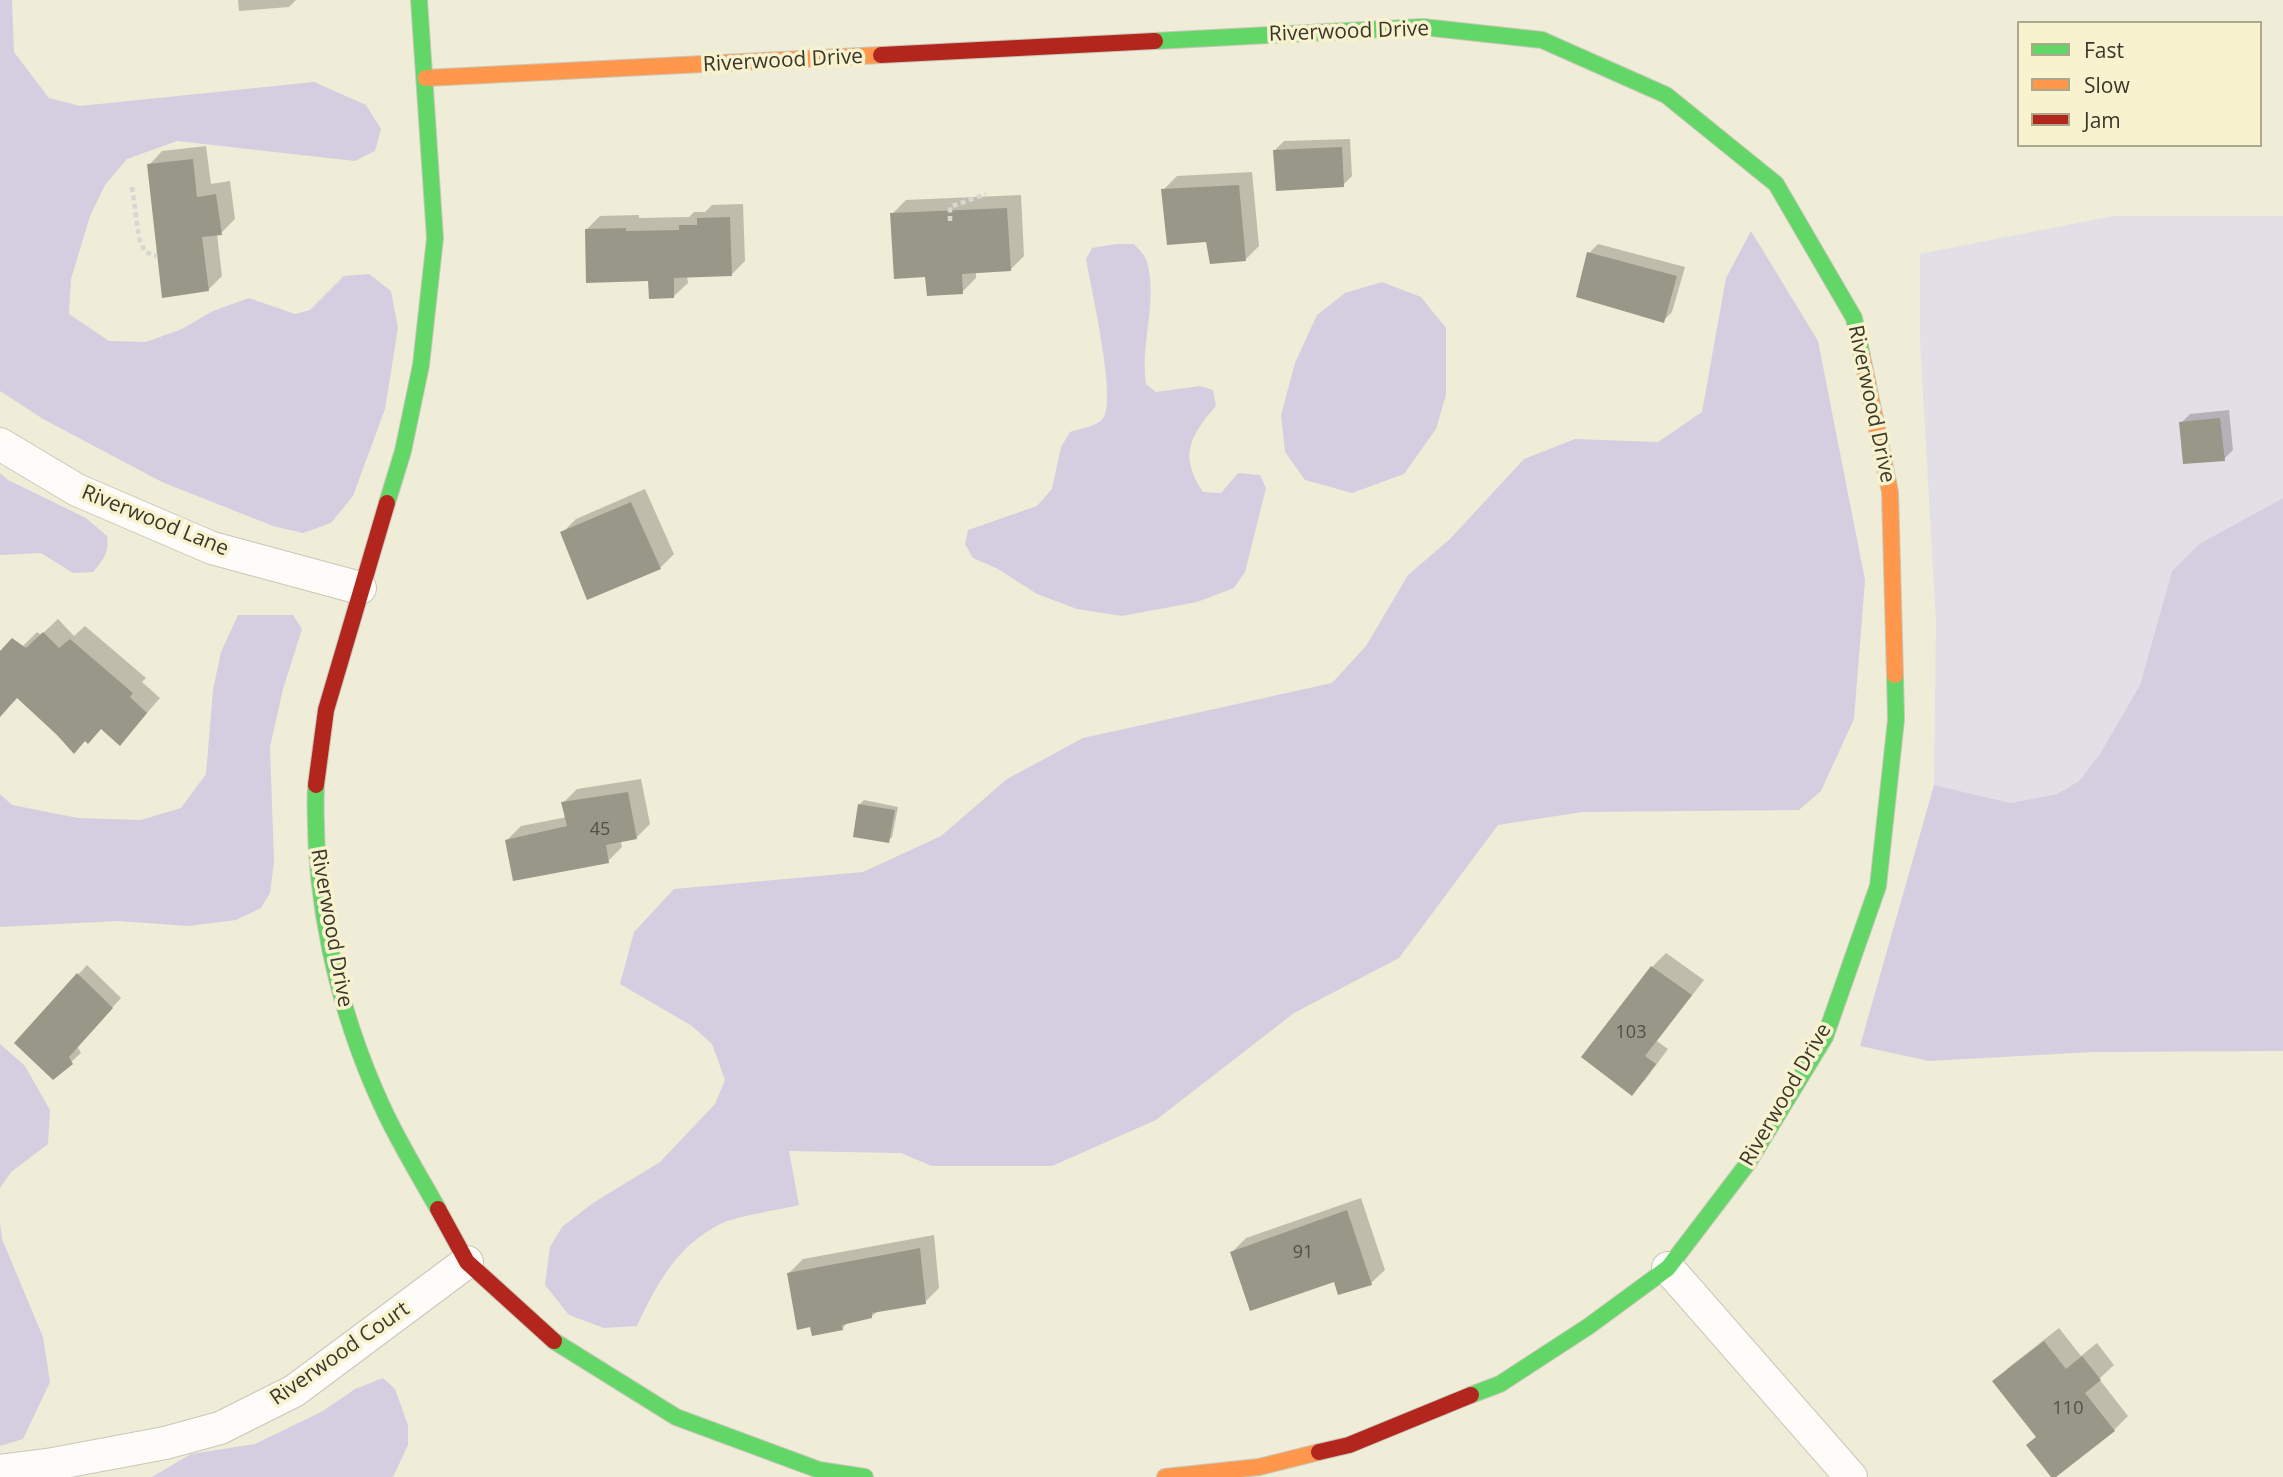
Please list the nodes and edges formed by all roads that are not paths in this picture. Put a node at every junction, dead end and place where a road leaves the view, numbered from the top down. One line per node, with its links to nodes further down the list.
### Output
1 (419, 0): 2 (street, Riverwood Drive)
2 (426, 78): 4 (street, Riverwood Drive); 6 (street, Riverwood Drive)
3 (0, 444): 4 (street, Riverwood Lane)
4 (360, 588): 5 (street, Riverwood Drive)
5 (467, 1262): 7 (street, Riverwood Court); 8 (street, Riverwood Drive)
6 (1668, 1268): 9 (street, Riverwood Drive); 10 (street)
7 (0, 1471)
8 (865, 1477)
9 (1165, 1477)
10 (1851, 1477)

